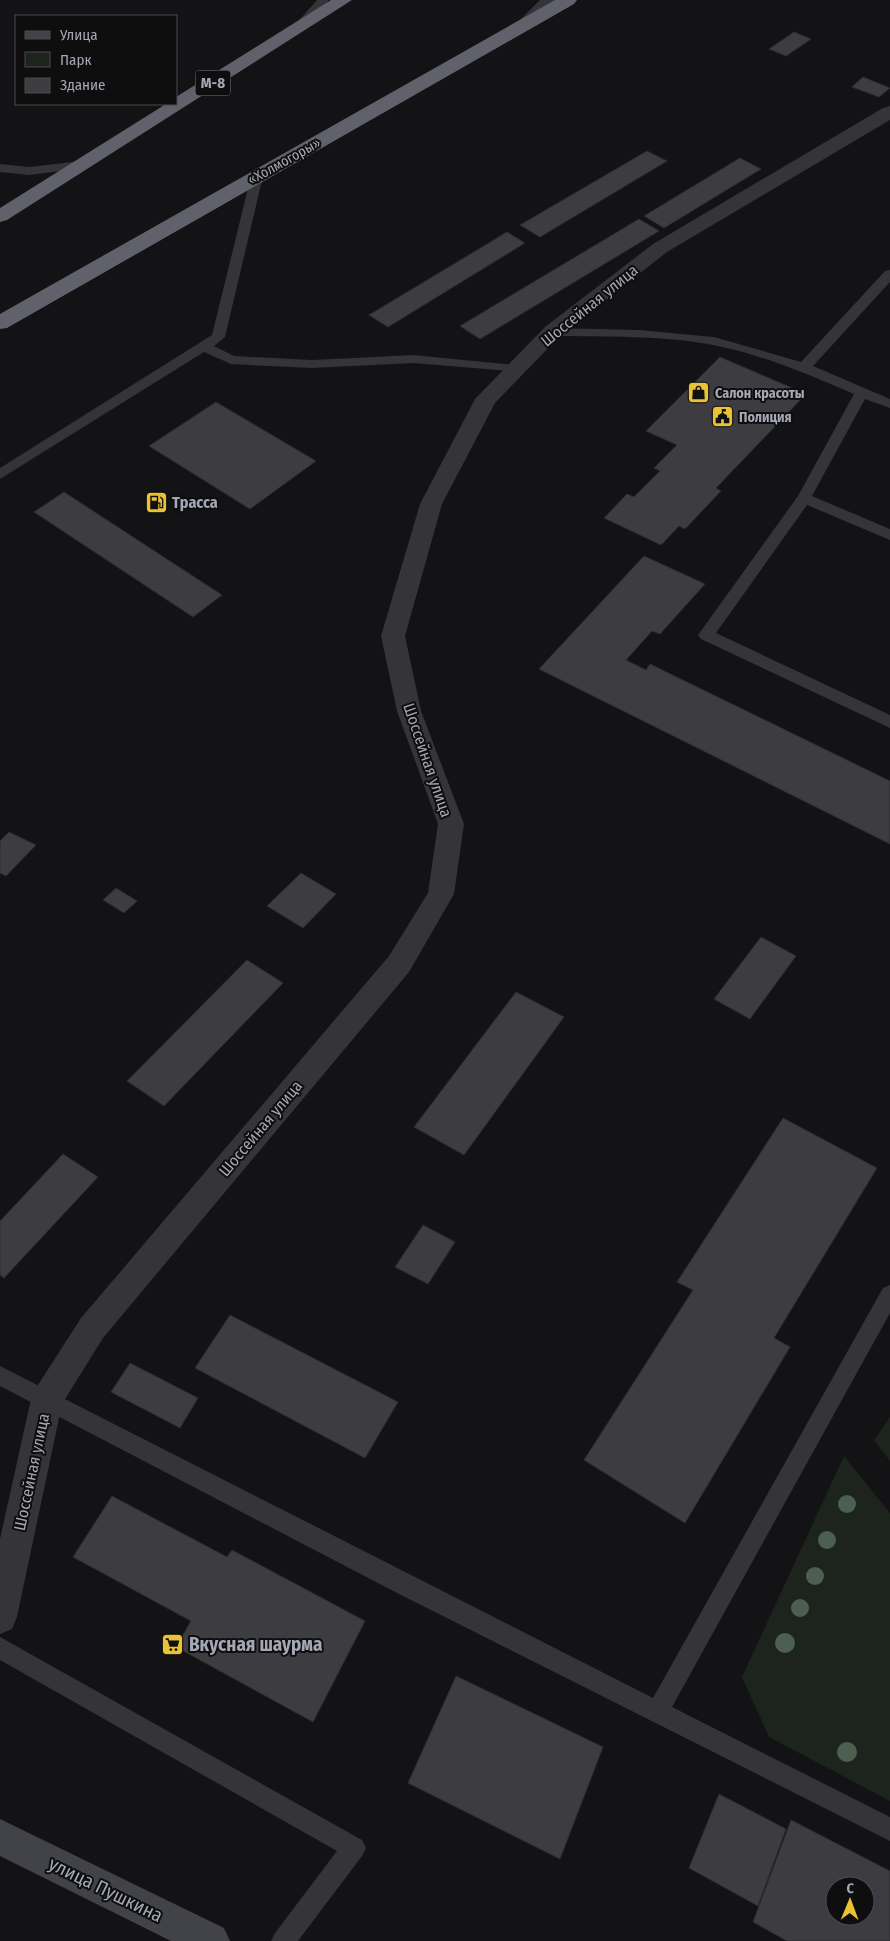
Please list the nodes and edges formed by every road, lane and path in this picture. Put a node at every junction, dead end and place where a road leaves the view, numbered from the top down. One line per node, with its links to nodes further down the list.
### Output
1 (323, 0): 6 (lane)
2 (343, 0): 6 (highway, М-8)
3 (550, 0): 5 (street)
4 (568, 0): 5 (highway, «Холмогоры»)
5 (524, 25): 12 (highway, «Холмогоры»)
6 (294, 32): 7 (highway, М-8)
7 (178, 104)
8 (177, 105): 10 (highway, М-8)
9 (890, 112): 16 (street, Шоссейная улица)
10 (81, 165): 11 (lane); 13 (highway, М-8)
11 (0, 168)
12 (257, 176): 15 (highway, «Холмогоры»); 17 (lane)
13 (0, 216)
14 (890, 274): 18 (lane)
15 (0, 322)
16 (552, 332): 18 (lane); 19 (street, Шоссейная улица)
17 (204, 346): 19 (lane); 22 (lane)
18 (804, 367): 20 (lane)
19 (516, 369): 28 (street, Шоссейная улица)
20 (862, 392): 21 (lane); 23 (lane)
21 (890, 404)
22 (0, 474)
23 (804, 498): 24 (lane); 25 (lane)
24 (890, 535)
25 (890, 722)
26 (890, 1294): 31 (lane)
27 (0, 1376): 28 (lane)
28 (47, 1399): 29 (street, Шоссейная улица); 31 (lane)
29 (0, 1618)
30 (0, 1648): 35 (lane)
31 (657, 1712): 32 (lane)
32 (890, 1829)
33 (0, 1837): 34 (street, улица Пушкина)
34 (211, 1941)
35 (283, 1941)

